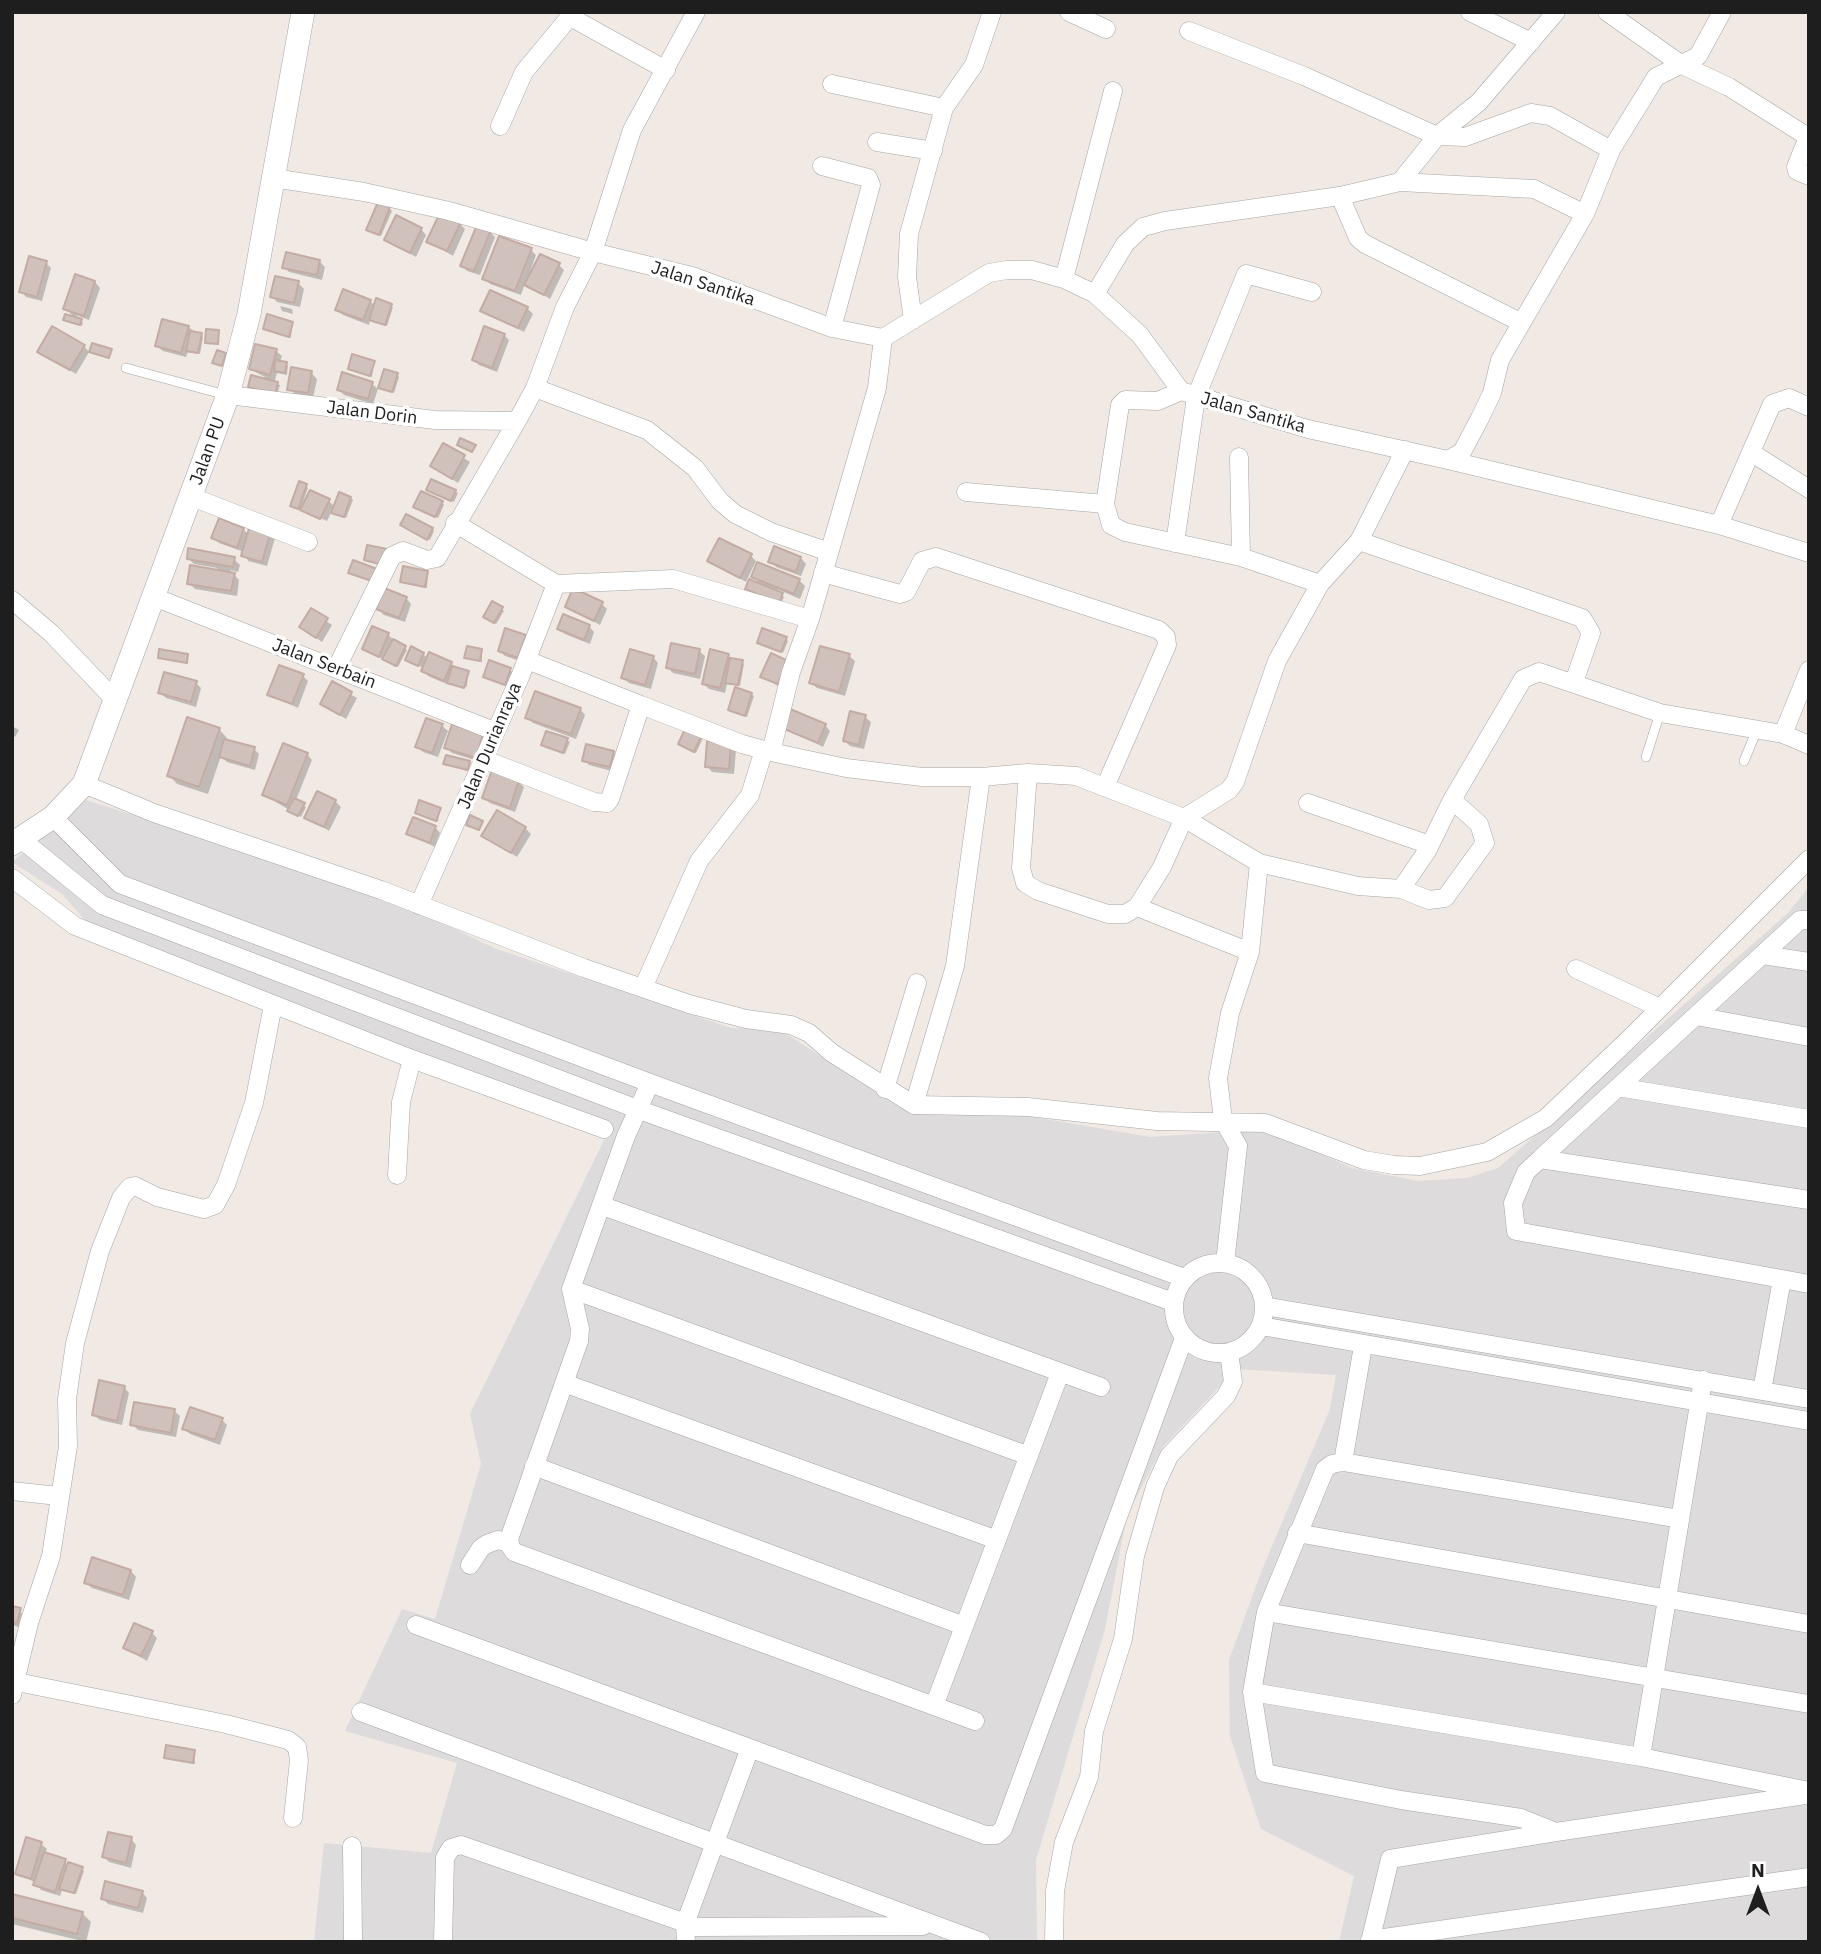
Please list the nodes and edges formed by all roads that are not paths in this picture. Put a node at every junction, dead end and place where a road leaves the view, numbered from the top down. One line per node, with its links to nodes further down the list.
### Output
1 (303, 12): 24 (street, Jalan PU)
2 (696, 12): 13 (street)
3 (992, 12): 16 (street)
4 (1069, 12): 9 (street)
5 (1470, 12): 11 (street)
6 (1556, 12): 11 (street)
7 (1607, 12): 12 (street)
8 (1722, 12): 12 (street)
9 (1106, 29)
10 (1189, 31): 18 (street)
11 (1531, 42): 18 (street)
12 (1682, 65): 21 (street); 23 (street)
13 (666, 70): 17 (street); 28 (street)
14 (832, 84): 16 (street)
15 (1113, 92): 29 (street)
16 (944, 108): 20 (street)
17 (500, 126)
18 (1437, 136): 21 (street); 25 (street)
19 (877, 142): 20 (street)
20 (933, 150): 32 (street)
21 (1611, 150): 27 (street)
22 (822, 166): 34 (street)
23 (1809, 176)
24 (273, 178): 28 (street, Jalan Santika); 39 (street, Jalan PU)
25 (1400, 183): 26 (street); 27 (street)
26 (1340, 196): 31 (street); 33 (street)
27 (1585, 215): 33 (street)
28 (593, 252): 34 (street, Jalan Santika); 37 (street)
29 (1064, 279): 31 (street, Jalan Santika); 32 (street, Jalan Santika)
30 (1311, 292): 38 (street)
31 (1095, 294): 38 (street, Jalan Santika)
32 (913, 320): 35 (street, Jalan Santika)
33 (1520, 322): 45 (street)
34 (831, 328): 35 (street, Jalan Santika)
35 (883, 338): 55 (street)
36 (126, 368): 39 (lane)
37 (535, 388): 41 (street); 55 (street)
38 (1188, 394): 42 (street, Jalan Santika); 49 (street); 54 (street)
39 (228, 396): 41 (street, Jalan Dorin); 48 (street, Jalan PU)
40 (1809, 407): 43 (street)
41 (517, 421): 50 (street)
42 (1405, 450): 45 (street, Jalan Santika); 52 (street)
43 (1752, 453): 46 (street); 51 (street)
44 (1239, 457): 57 (street)
45 (1448, 460): 51 (street, Jalan Santika)
46 (1809, 489)
47 (966, 492): 49 (street)
48 (192, 497): 53 (street); 61 (street, Jalan PU)
49 (1105, 504): 54 (street)
50 (455, 523): 59 (street); 65 (street)
51 (1719, 525): 56 (street, Jalan Santika)
52 (1359, 541): 60 (street); 67 (street)
53 (308, 542)
54 (1175, 543): 57 (street)
55 (829, 552): 58 (street)
56 (1809, 553)
57 (1241, 557): 60 (street)
58 (823, 573): 63 (street); 82 (street)
59 (556, 584): 63 (street); 64 (street, Jalan Durianraya)
60 (1320, 584): 86 (street)
61 (153, 597): 65 (street, Jalan Serbain); 68 (street, Jalan PU)
62 (12, 600): 68 (street)
63 (810, 619): 75 (street)
64 (527, 660): 69 (street); 71 (street, Jalan Durianraya)
65 (336, 669): 71 (street, Jalan Serbain)
66 (1809, 670): 73 (street)
67 (1574, 682): 70 (street); 83 (street)
68 (115, 700): 81 (street, Jalan PU)
69 (641, 705): 75 (street); 77 (street)
70 (1660, 713): 72 (street); 76 (lane)
71 (494, 731): 77 (street, Jalan Durianraya)
72 (1756, 732): 73 (street); 78 (lane)
73 (1783, 734): 74 (street)
74 (1809, 745)
75 (768, 751): 80 (street); 101 (street)
76 (1646, 757)
77 (483, 759): 93 (street, Jalan Durianraya)
78 (1744, 761)
79 (1028, 773): 80 (street); 82 (street); 94 (street)
80 (981, 777): 110 (street)
81 (84, 784): 85 (street, Jalan PU); 93 (street)
82 (1105, 787): 86 (street)
83 (1452, 800): 88 (street); 92 (street)
84 (1308, 803): 88 (street)
85 (53, 817): 87 (street, Jalan PU); 107 (street)
86 (1184, 818): 90 (street); 94 (street)
87 (16, 842): 111 (street)
88 (1430, 845): 92 (street)
89 (1809, 859): 103 (street)
90 (1259, 863): 92 (street); 96 (street)
91 (12, 878): 102 (street)
92 (1401, 890)
93 (419, 905): 101 (street)
94 (1137, 907): 96 (street)
95 (1809, 920): 97 (street)
96 (1250, 952): 113 (street)
97 (1763, 955): 98 (street); 104 (street)
98 (1809, 962)
99 (1576, 969): 103 (street)
100 (917, 984): 109 (street)
101 (643, 988): 109 (street)
102 (273, 1005): 106 (street); 142 (street)
103 (1660, 1009): 113 (street)
104 (1696, 1016): 105 (street); 108 (street)
105 (1809, 1037)
106 (412, 1059): 114 (street); 116 (street)
107 (650, 1083): 111 (street); 120 (street)
108 (1618, 1087): 112 (street); 115 (street)
109 (885, 1089): 110 (street)
110 (914, 1105): 113 (street)
111 (637, 1109): 118 (street); 124 (street)
112 (1809, 1119)
113 (1223, 1120): 119 (street)
114 (604, 1129)
115 (1540, 1158): 117 (street); 121 (street)
116 (397, 1175)
117 (1809, 1200)
118 (603, 1206): 123 (street); 130 (street)
119 (1225, 1263): 120 (street); 125 (street)
120 (1184, 1278): 124 (street)
121 (1782, 1279): 122 (street); 134 (street)
122 (1809, 1284)
123 (571, 1289): 132 (street); 138 (street)
124 (1173, 1302): 127 (street)
125 (1264, 1306): 126 (street); 131 (street)
126 (1261, 1326): 128 (street); 129 (street)
127 (1184, 1338): 129 (street); 160 (street)
128 (1363, 1346): 136 (street); 139 (street)
129 (1229, 1352): 174 (street)
130 (1060, 1373): 133 (street); 138 (street)
131 (1703, 1380): 134 (street); 136 (street)
132 (564, 1383): 140 (street); 145 (street)
133 (1101, 1387)
134 (1762, 1391): 135 (street)
135 (1809, 1399)
136 (1699, 1402): 137 (street); 143 (street)
137 (1809, 1421)
138 (1029, 1456): 145 (street)
139 (1343, 1462): 143 (street); 144 (street)
140 (534, 1466): 146 (street); 152 (street)
141 (12, 1491): 142 (street)
142 (58, 1496): 154 (street)
143 (1680, 1519): 148 (street)
144 (1297, 1533): 148 (street); 149 (street)
145 (997, 1540): 152 (street)
146 (510, 1543): 147 (street); 157 (street)
147 (470, 1565)
148 (1667, 1601): 150 (street); 153 (street)
149 (1266, 1612): 153 (street); 155 (street)
150 (1809, 1624)
151 (416, 1625): 160 (street)
152 (964, 1626): 157 (street)
153 (1654, 1678): 156 (street); 161 (street)
154 (13, 1686): 163 (street)
155 (1252, 1692): 161 (street); 164 (street)
156 (1809, 1704)
157 (934, 1706): 159 (street)
158 (361, 1713): 165 (street)
159 (975, 1721)
160 (750, 1748): 165 (street)
161 (1641, 1757): 162 (street)
162 (1809, 1793): 164 (street)
163 (293, 1818)
164 (1556, 1832): 170 (street)
165 (716, 1842): 168 (street); 169 (street)
166 (352, 1846): 171 (street)
167 (1809, 1877): 170 (street)
168 (933, 1926): 169 (street); 173 (street)
169 (685, 1933): 172 (street)
170 (1370, 1941)
171 (353, 1942)
172 (443, 1942)
173 (981, 1942)
174 (1054, 1942)

